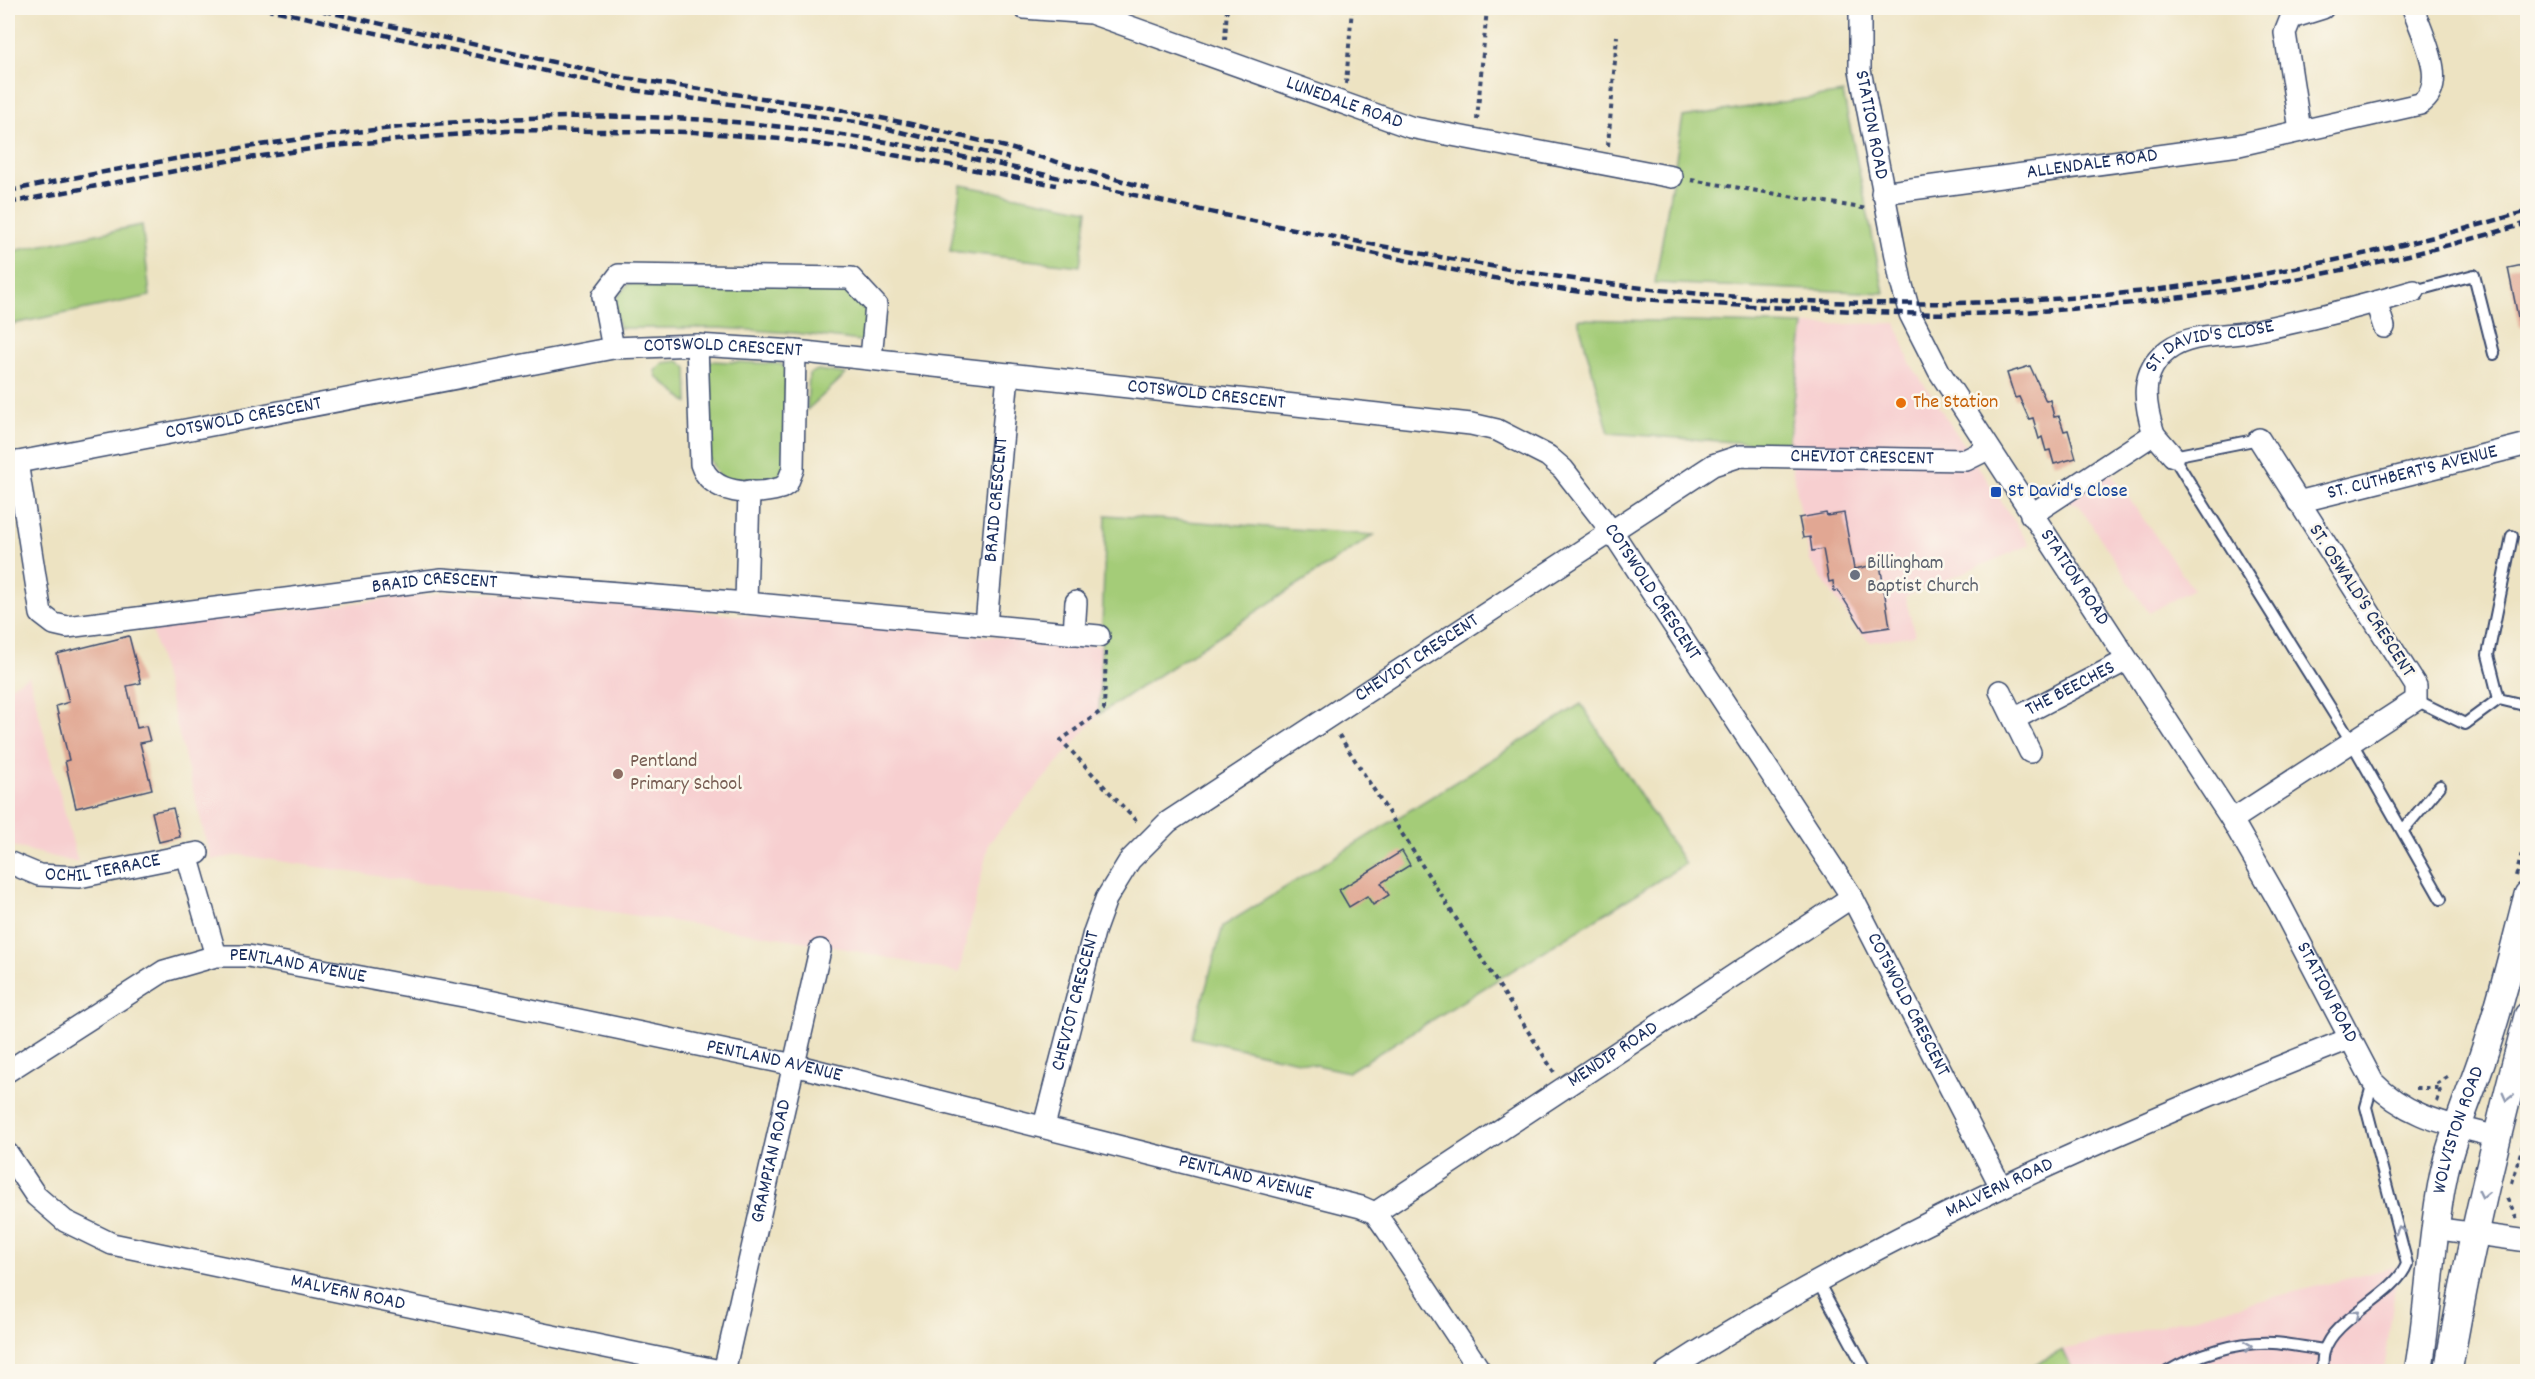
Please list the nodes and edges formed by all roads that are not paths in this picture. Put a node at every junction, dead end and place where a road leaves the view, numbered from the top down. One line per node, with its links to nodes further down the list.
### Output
1 (1024, 8): 5 (street, LUNEDALE ROAD)
2 (1860, 8): 8 (street, STATION ROAD)
3 (2323, 8): 6 (street)
4 (2413, 8): 6 (street, ALLENDALE ROAD)
5 (1091, 10): 7 (street, LUNEDALE ROAD)
6 (2300, 130): 8 (street, ALLENDALE ROAD)
7 (1672, 177)
8 (1884, 202): 21 (street, STATION ROAD)
9 (2414, 291): 10 (street, ST. DAVID'S CLOSE); 15 (lane, ST. DAVID'S CLOSE)
10 (2376, 302): 11 (street); 18 (street, ST. DAVID'S CLOSE)
11 (2384, 327)
12 (697, 345): 13 (street, COTSWOLD CRESCENT); 14 (street, COTSWOLD CRESCENT); 24 (street)
13 (613, 348): 16 (street); 23 (street, COTSWOLD CRESCENT)
14 (795, 351): 16 (street, COTSWOLD CRESCENT); 24 (street)
15 (2494, 354)
16 (872, 358): 17 (street, COTSWOLD CRESCENT)
17 (1008, 374): 27 (street, COTSWOLD CRESCENT); 31 (street, BRAID CRESCENT)
18 (2154, 434): 22 (street); 26 (street)
19 (2259, 439): 22 (lane); 25 (street, ST. OSWALD'S CRESCENT)
20 (2528, 444): 25 (street, ST. CUTHBERT'S AVENUE)
21 (1988, 449): 26 (street, STATION ROAD); 27 (street, CHEVIOT CRESCENT)
22 (2173, 456): 40 (lane)
23 (12, 463): 30 (street, BRAID CRESCENT)
24 (749, 491): 30 (street)
25 (2298, 502): 37 (street, ST. OSWALD'S CRESCENT)
26 (2031, 514): 34 (street, STATION ROAD)
27 (1613, 532): 47 (street, COTSWOLD CRESCENT); 57 (street, CHEVIOT CRESCENT)
28 (2512, 536): 36 (lane)
29 (1076, 602): 32 (street)
30 (746, 603): 31 (street, BRAID CRESCENT)
31 (986, 625): 32 (street, BRAID CRESCENT)
32 (1074, 634): 33 (street, BRAID CRESCENT)
33 (1099, 636)
34 (2127, 660): 39 (street, THE BEECHES); 43 (street, STATION ROAD)
35 (2000, 691): 39 (street, THE BEECHES)
36 (2499, 699): 37 (lane); 38 (lane)
37 (2416, 700): 40 (street, ST. OSWALD'S CRESCENT)
38 (2528, 706)
39 (2014, 719): 41 (street, THE BEECHES)
40 (2351, 741): 43 (street, ST. OSWALD'S CRESCENT); 44 (lane)
41 (2031, 752)
42 (2440, 786): 44 (lane)
43 (2232, 820): 52 (street, STATION ROAD)
44 (2404, 829): 48 (lane)
45 (8, 862): 50 (street, OCHIL TERRACE)
46 (2528, 895): 58 (street, WOLVISTON ROAD)
47 (1852, 897): 61 (street, COTSWOLD CRESCENT); 62 (street, MENDIP ROAD)
48 (2441, 899)
49 (820, 950): 54 (street, GRAMPIAN ROAD)
50 (216, 956): 54 (street, PENTLAND AVENUE); 55 (street, PENTLAND AVENUE)
51 (2528, 1016): 53 (street, WOLVISTON ROAD)
52 (2349, 1039): 56 (street, STATION ROAD); 61 (street, MALVERN ROAD)
53 (2522, 1058): 59 (street, WOLVISTON ROAD, one-way to 59)
54 (794, 1065): 57 (street, PENTLAND AVENUE); 68 (street, GRAMPIAN ROAD)
55 (8, 1071)
56 (2373, 1082): 58 (street, STATION ROAD); 67 (lane, one-way to 56)
57 (1044, 1126): 62 (street, PENTLAND AVENUE)
58 (2457, 1126): 59 (street, STATION ROAD); 63 (street, WOLVISTON ROAD)
59 (2497, 1137): 65 (street, WOLVISTON ROAD, one-way to 65)
60 (8, 1154): 68 (street, MALVERN ROAD)
61 (2001, 1187): 66 (street, MALVERN ROAD)
62 (1375, 1214): 69 (street)
63 (2433, 1228): 65 (street); 74 (street, WOLVISTON ROAD)
64 (2523, 1232): 65 (street)
65 (2475, 1234): 75 (street, WOLVISTON ROAD)
66 (1818, 1282): 70 (street, MALVERN ROAD); 71 (lane)
67 (2324, 1350): 72 (lane, one-way to 67); 73 (lane)
68 (724, 1371)
69 (1481, 1371)
70 (1666, 1371)
71 (1868, 1371)
72 (2167, 1371)
73 (2322, 1371)
74 (2418, 1371)
75 (2448, 1371)

